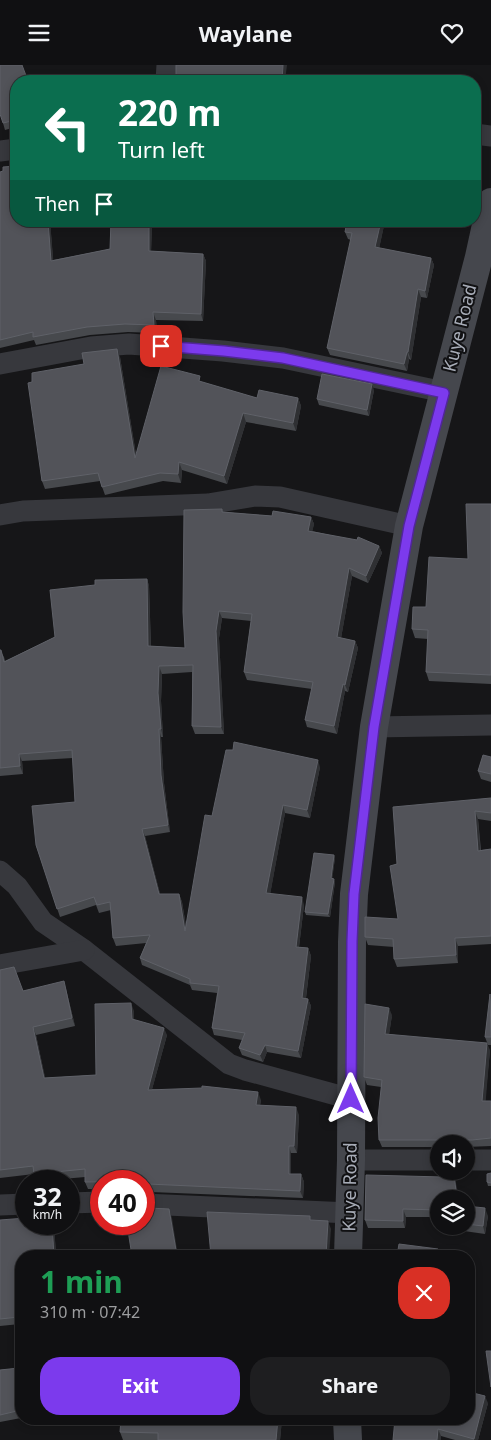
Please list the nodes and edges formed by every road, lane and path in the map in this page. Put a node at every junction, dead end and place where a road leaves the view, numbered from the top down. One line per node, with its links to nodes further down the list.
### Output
1 (491, 203): 3 (street, Kuye Road)
2 (0, 364): 3 (street)
3 (444, 393): 5 (street, Kuye Road)
4 (0, 515): 5 (street)
5 (409, 526): 7 (street, Kuye Road)
6 (491, 725): 7 (street)
7 (374, 727): 11 (street, Kuye Road)
8 (0, 871): 9 (street)
9 (84, 950): 10 (street); 11 (street)
10 (0, 965)
11 (351, 1099): 13 (street, Kuye Road)
12 (491, 1159): 15 (street)
13 (351, 1160): 14 (street); 19 (street, Kuye Road)
14 (430, 1160)
15 (475, 1160)
16 (15, 1204): 18 (street)
17 (155, 1204): 19 (street)
18 (0, 1205)
19 (350, 1213): 20 (street, Kuye Road)
20 (348, 1250)
21 (347, 1425): 22 (street)
22 (348, 1440)

